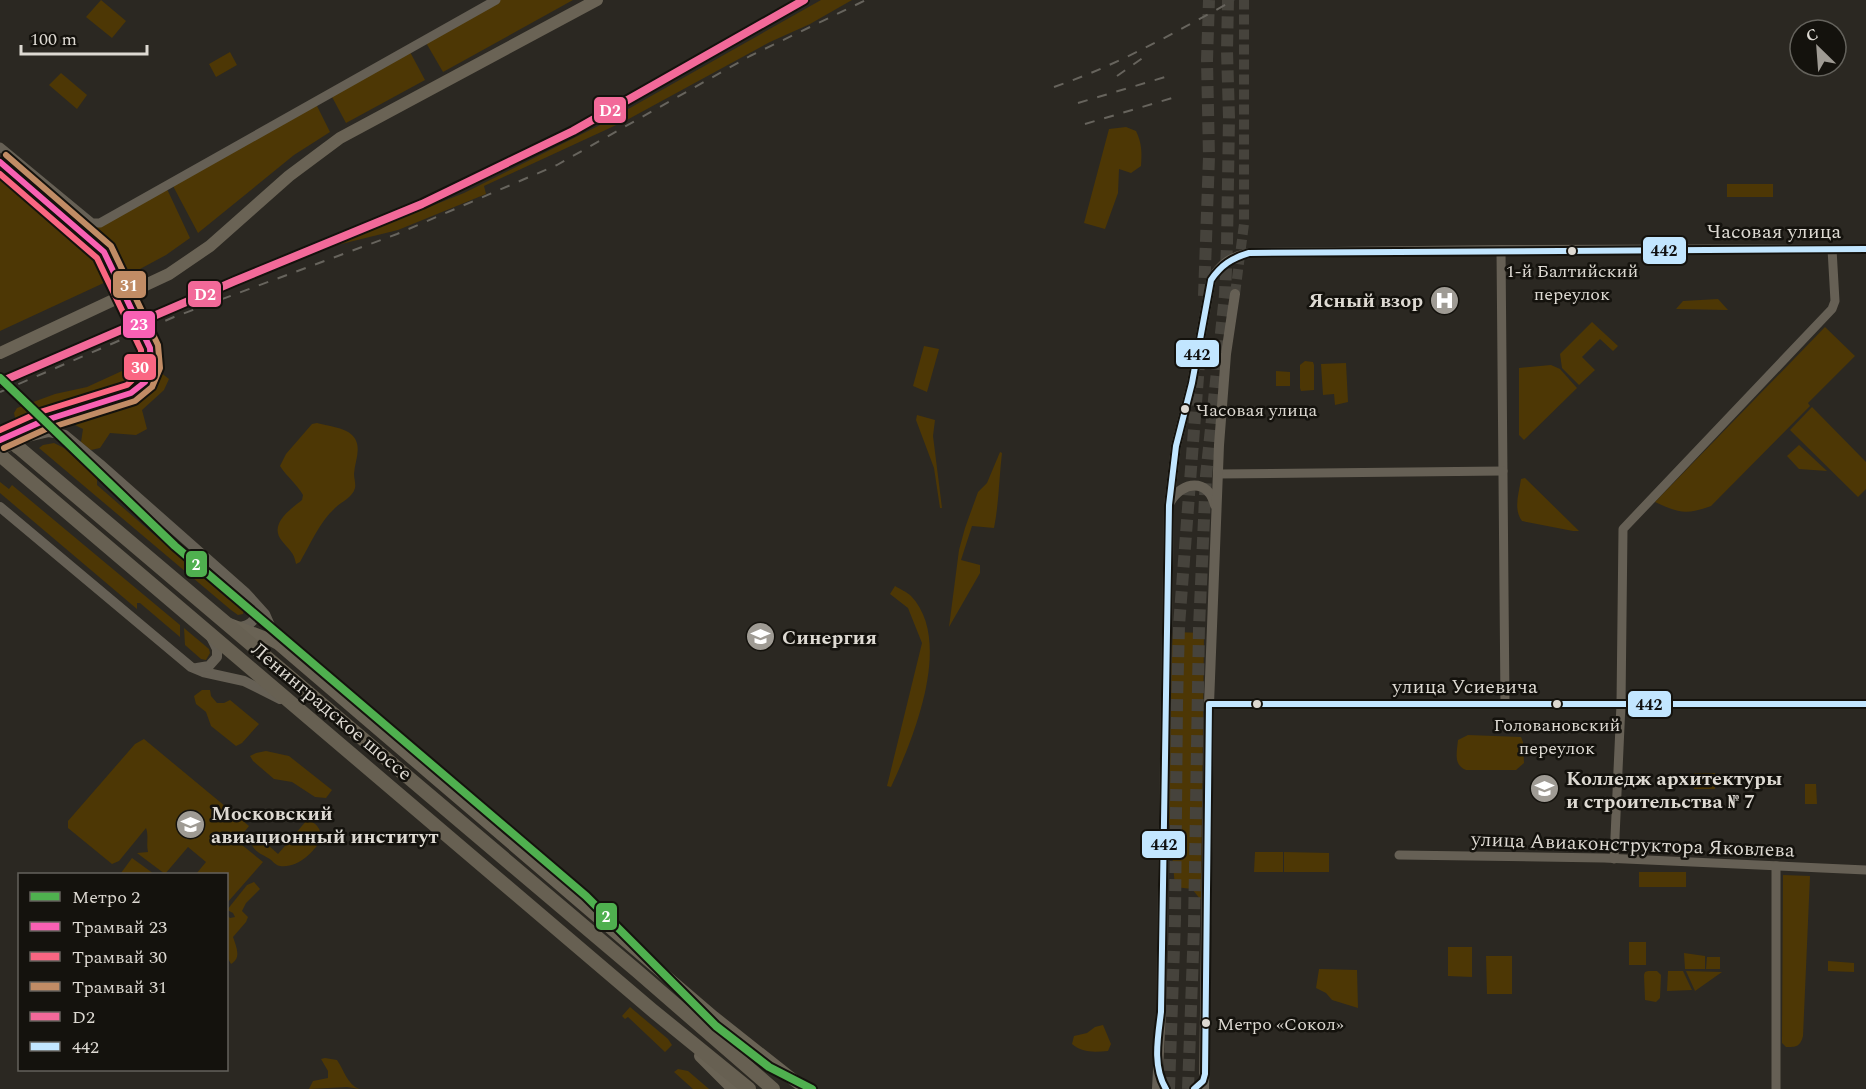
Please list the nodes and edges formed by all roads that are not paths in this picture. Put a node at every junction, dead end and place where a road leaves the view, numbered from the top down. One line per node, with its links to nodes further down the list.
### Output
1 (496, 0): 3 (street)
2 (597, 0): 8 (main road)
3 (0, 147)
4 (1832, 249): 5 (street, Часовая улица); 6 (street, Часовая улица); 24 (street)
5 (1866, 249)
6 (1501, 250): 12 (street); 14 (street, Часовая улица)
7 (1235, 294): 13 (street)
8 (0, 353)
9 (0, 432): 10 (main road, Ленинградское шоссе, bridge)
10 (23, 442): 17 (street); 18 (main road, Ленинградское шоссе)
11 (0, 456): 19 (main road, Ленинградское шоссе)
12 (1503, 471): 13 (street); 23 (street)
13 (1218, 474): 16 (street)
14 (1168, 505): 16 (street); 34 (street)
15 (0, 507): 21 (street)
16 (1216, 511): 22 (street)
17 (251, 598): 18 (street); 20 (street)
18 (232, 624): 20 (main road); 31 (main road, Ленинградское шоссе)
19 (207, 631): 21 (street); 26 (main road, Ленинградское шоссе)
20 (278, 644): 33 (main road)
21 (191, 667): 26 (street)
22 (1209, 704): 23 (street, улица Усиевича); 35 (street)
23 (1505, 704): 24 (street, улица Усиевича)
24 (1621, 704): 25 (street, улица Усиевича); 28 (street)
25 (1866, 704)
26 (306, 715): 32 (main road, Ленинградское шоссе)
27 (1399, 855): 28 (street, улица Авиаконструктора Яковлева)
28 (1614, 859): 29 (street, улица Авиаконструктора Яковлева)
29 (1776, 866): 30 (street, улица Авиаконструктора Яковлева); 44 (street)
30 (1866, 870)
31 (637, 971): 33 (main road); 38 (main road, Ленинградское шоссе)
32 (652, 1010): 36 (main road); 37 (main road, Ленинградское шоссе)
33 (714, 1017): 39 (main road)
34 (1158, 1071): 40 (street); 41 (street)
35 (1205, 1074): 42 (street); 43 (street)
36 (733, 1089)
37 (749, 1089)
38 (773, 1089)
39 (805, 1089)
40 (1157, 1089)
41 (1166, 1089)
42 (1194, 1089)
43 (1204, 1089)
44 (1776, 1089)

